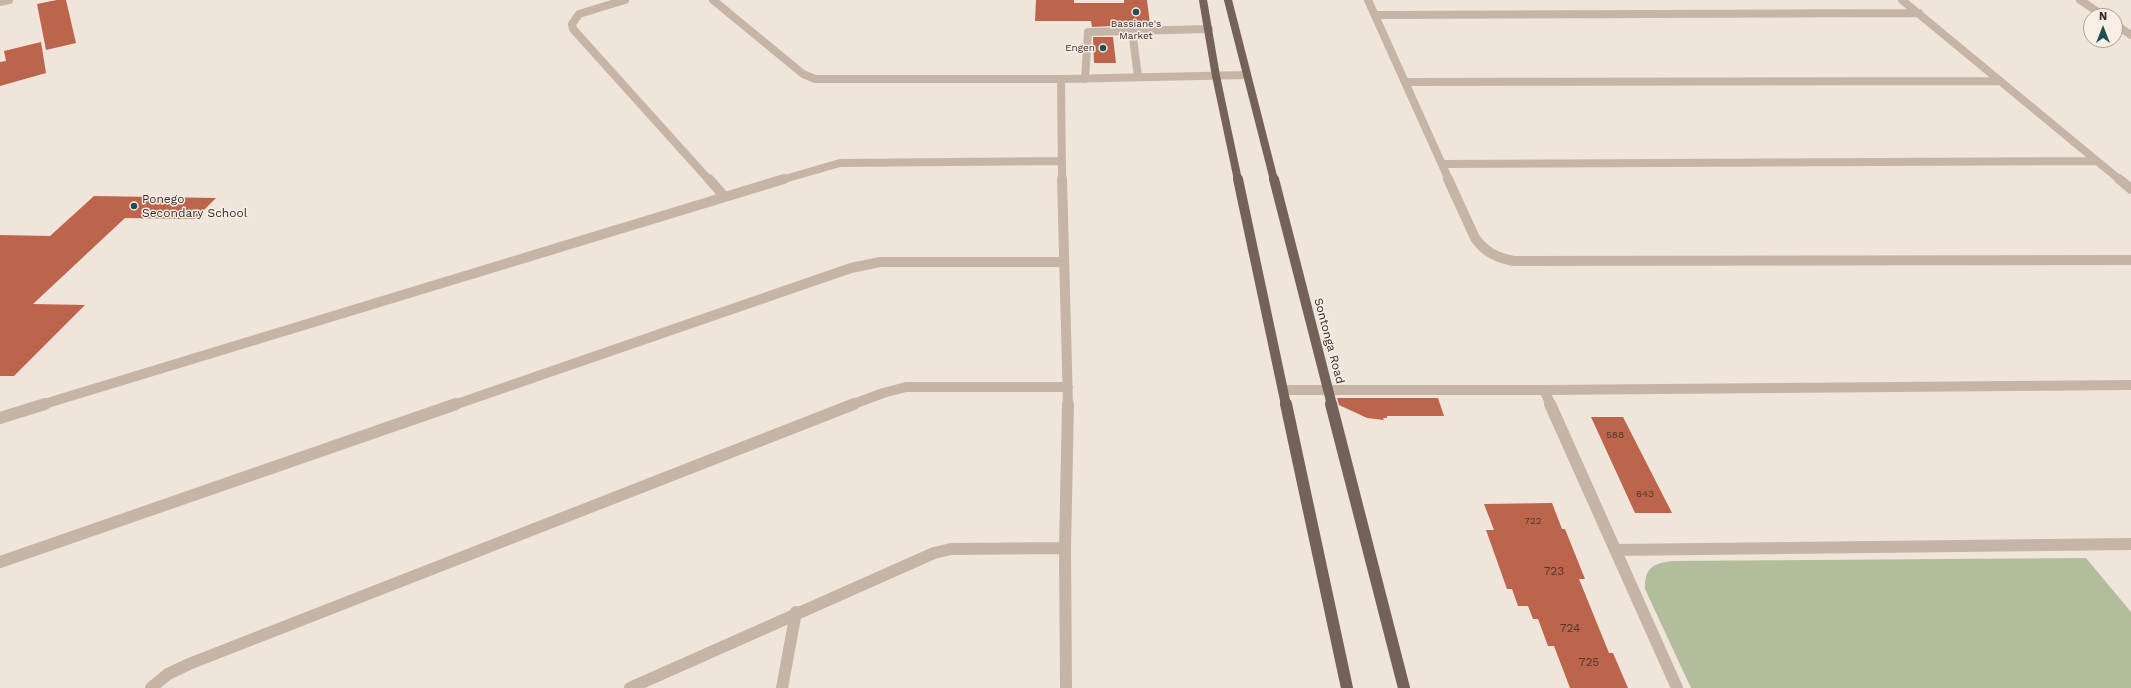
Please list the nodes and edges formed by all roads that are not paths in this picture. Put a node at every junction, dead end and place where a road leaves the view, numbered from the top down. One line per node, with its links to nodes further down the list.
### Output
1 (9, 0): 9 (street)
2 (625, 0): 26 (street)
3 (713, 0): 19 (street)
4 (1203, 0): 13 (main road)
5 (1228, 0): 15 (main road, Sontonga Road)
6 (1368, 0): 12 (street)
7 (1902, 0): 11 (street)
8 (2080, 0): 10 (street)
9 (0, 2)
10 (2092, 8)
11 (1918, 13): 12 (street); 20 (street)
12 (1375, 15): 21 (street)
13 (1209, 29): 14 (street); 16 (main road)
14 (1132, 30): 17 (street); 18 (street)
15 (1247, 75): 16 (street); 31 (main road, Sontonga Road)
16 (1216, 76): 17 (street); 32 (main road)
17 (1138, 77): 18 (street)
18 (1085, 79): 19 (street)
19 (1061, 80): 22 (street)
20 (2000, 80): 21 (street); 23 (street)
21 (1406, 82): 24 (street)
22 (1062, 161): 26 (street); 28 (street)
23 (2096, 161): 24 (street); 25 (street)
24 (1442, 164): 27 (street)
25 (2131, 189)
26 (724, 196): 34 (street)
27 (2131, 260)
28 (1064, 262): 30 (street); 38 (street)
29 (2131, 385): 33 (street)
30 (1068, 387): 36 (street); 40 (street)
31 (1329, 389): 32 (street); 33 (street); 45 (main road, Sontonga Road)
32 (1283, 390): 44 (main road)
33 (1544, 390): 37 (street)
34 (0, 418)
35 (2131, 544): 37 (street)
36 (1065, 548): 39 (street); 43 (street)
37 (1615, 550): 46 (street)
38 (0, 562)
39 (796, 612): 41 (street); 42 (street)
40 (151, 688)
41 (630, 688)
42 (782, 688)
43 (1066, 688)
44 (1347, 688)
45 (1404, 688)
46 (1677, 688)

